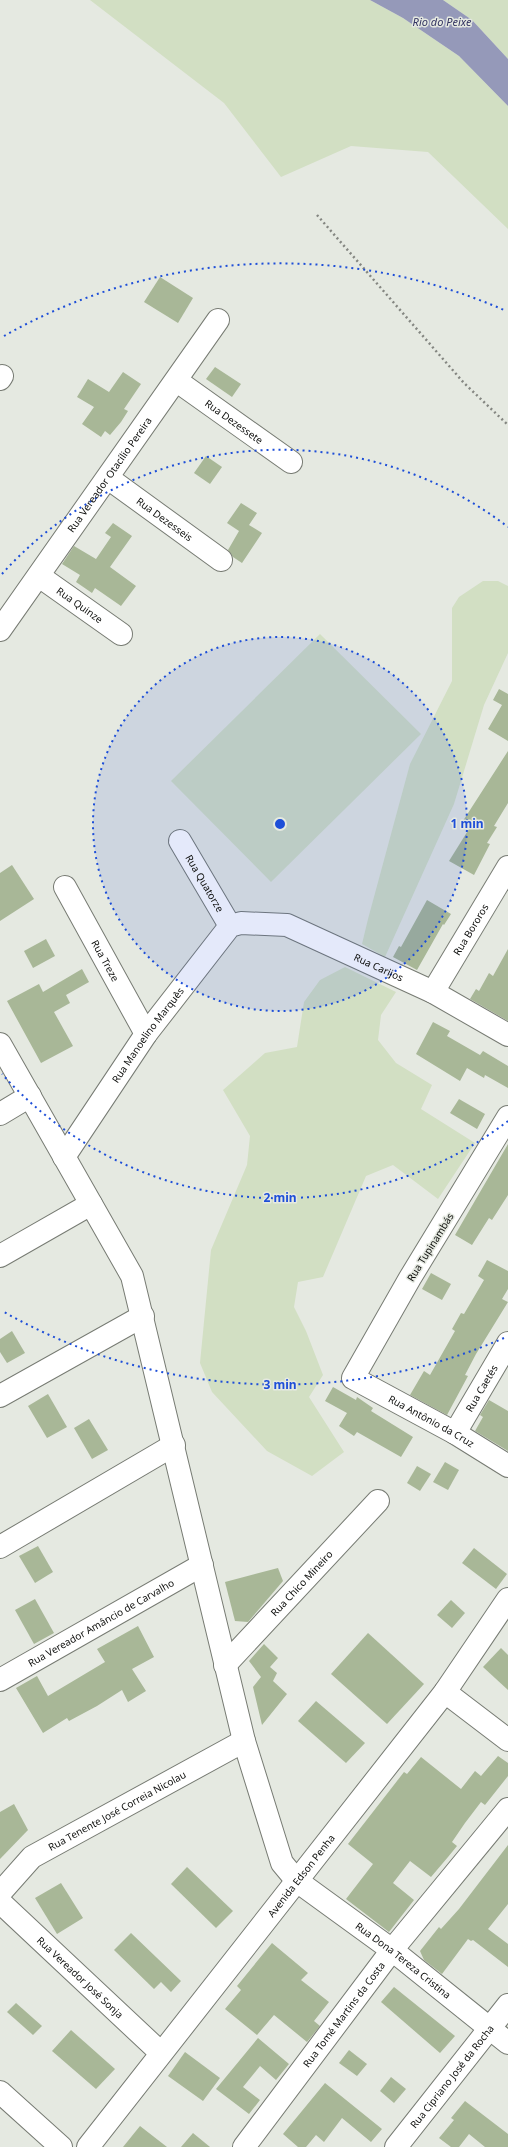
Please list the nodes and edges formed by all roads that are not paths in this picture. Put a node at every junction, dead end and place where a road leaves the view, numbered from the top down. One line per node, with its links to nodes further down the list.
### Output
1 (218, 320): 2 (street, Rua Vereador Otacílio Pereira)
2 (177, 380): 3 (street, Rua Dezessete); 4 (street, Rua Vereador Otacílio Pereira)
3 (291, 462)
4 (108, 478): 5 (street, Rua Dezesseis); 6 (street, Rua Vereador Otacílio Pereira)
5 (221, 560)
6 (39, 576): 7 (street, Rua Vereador Otacílio Pereira); 8 (street, Rua Quinze)
7 (0, 630)
8 (120, 634)
9 (180, 841): 12 (street, Rua Quatorze)
10 (508, 868): 13 (street, Rua Bororos)
11 (65, 887): 14 (street, Rua Treze)
12 (235, 924): 13 (street, Rua Carijos); 14 (street, Rua Manoelino Marquês)
13 (433, 992): 15 (street, Rua Carijos)
14 (146, 1034): 20 (street, Rua Manoelino Marquês)
15 (508, 1035)
16 (0, 1044): 17 (street, Rua Dona Tereza Cristina)
17 (30, 1096): 18 (street); 20 (street, Rua Dona Tereza Cristina)
18 (0, 1114)
19 (508, 1117): 25 (street, Rua Tupinambás)
20 (64, 1157): 21 (street, Rua Dona Tereza Cristina)
21 (91, 1204): 22 (street); 23 (street, Rua Dona Tereza Cristina)
22 (0, 1256)
23 (143, 1316): 26 (street); 28 (street, Rua Dona Tereza Cristina)
24 (508, 1343): 27 (street, Rua Caetés)
25 (353, 1378): 27 (street, Rua Antônio da Cruz)
26 (0, 1396)
27 (455, 1433): 29 (street, Rua Antônio da Cruz)
28 (174, 1445): 31 (street); 32 (street, Rua Dona Tereza Cristina)
29 (508, 1466)
30 (378, 1501): 34 (street, Rua Chico Mineiro)
31 (0, 1546)
32 (202, 1565): 34 (street, Rua Dona Tereza Cristina); 35 (street, Rua Vereador Amâncio de Carvalho)
33 (508, 1599): 36 (street, Avenida Edson Penha)
34 (225, 1665): 38 (street, Rua Dona Tereza Cristina)
35 (0, 1680)
36 (445, 1692): 37 (street); 40 (street, Avenida Edson Penha)
37 (508, 1740)
38 (244, 1741): 40 (street, Rua Dona Tereza Cristina); 41 (street, Rua Tenente José Correia Nicolau)
39 (508, 1809): 43 (street, Rua Tomé Martins da Costa)
40 (297, 1881): 43 (street, Rua Dona Tereza Cristina); 47 (street, Avenida Edson Penha)
41 (0, 1893)
42 (0, 1902): 47 (street, Rua Vereador José Sonja)
43 (392, 1950): 45 (street, Rua Dona Tereza Cristina); 51 (street, Rua Tomé Martins da Costa)
44 (508, 2005): 45 (street, Rua Cipriano José da Rocha)
45 (489, 2028): 46 (street, Rua Dona Tereza Cristina); 52 (street, Rua Cipriano José da Rocha)
46 (508, 2043)
47 (161, 2053): 50 (street, Avenida Edson Penha)
48 (0, 2092): 49 (street)
49 (61, 2147)
50 (88, 2147)
51 (244, 2147)
52 (396, 2147)

